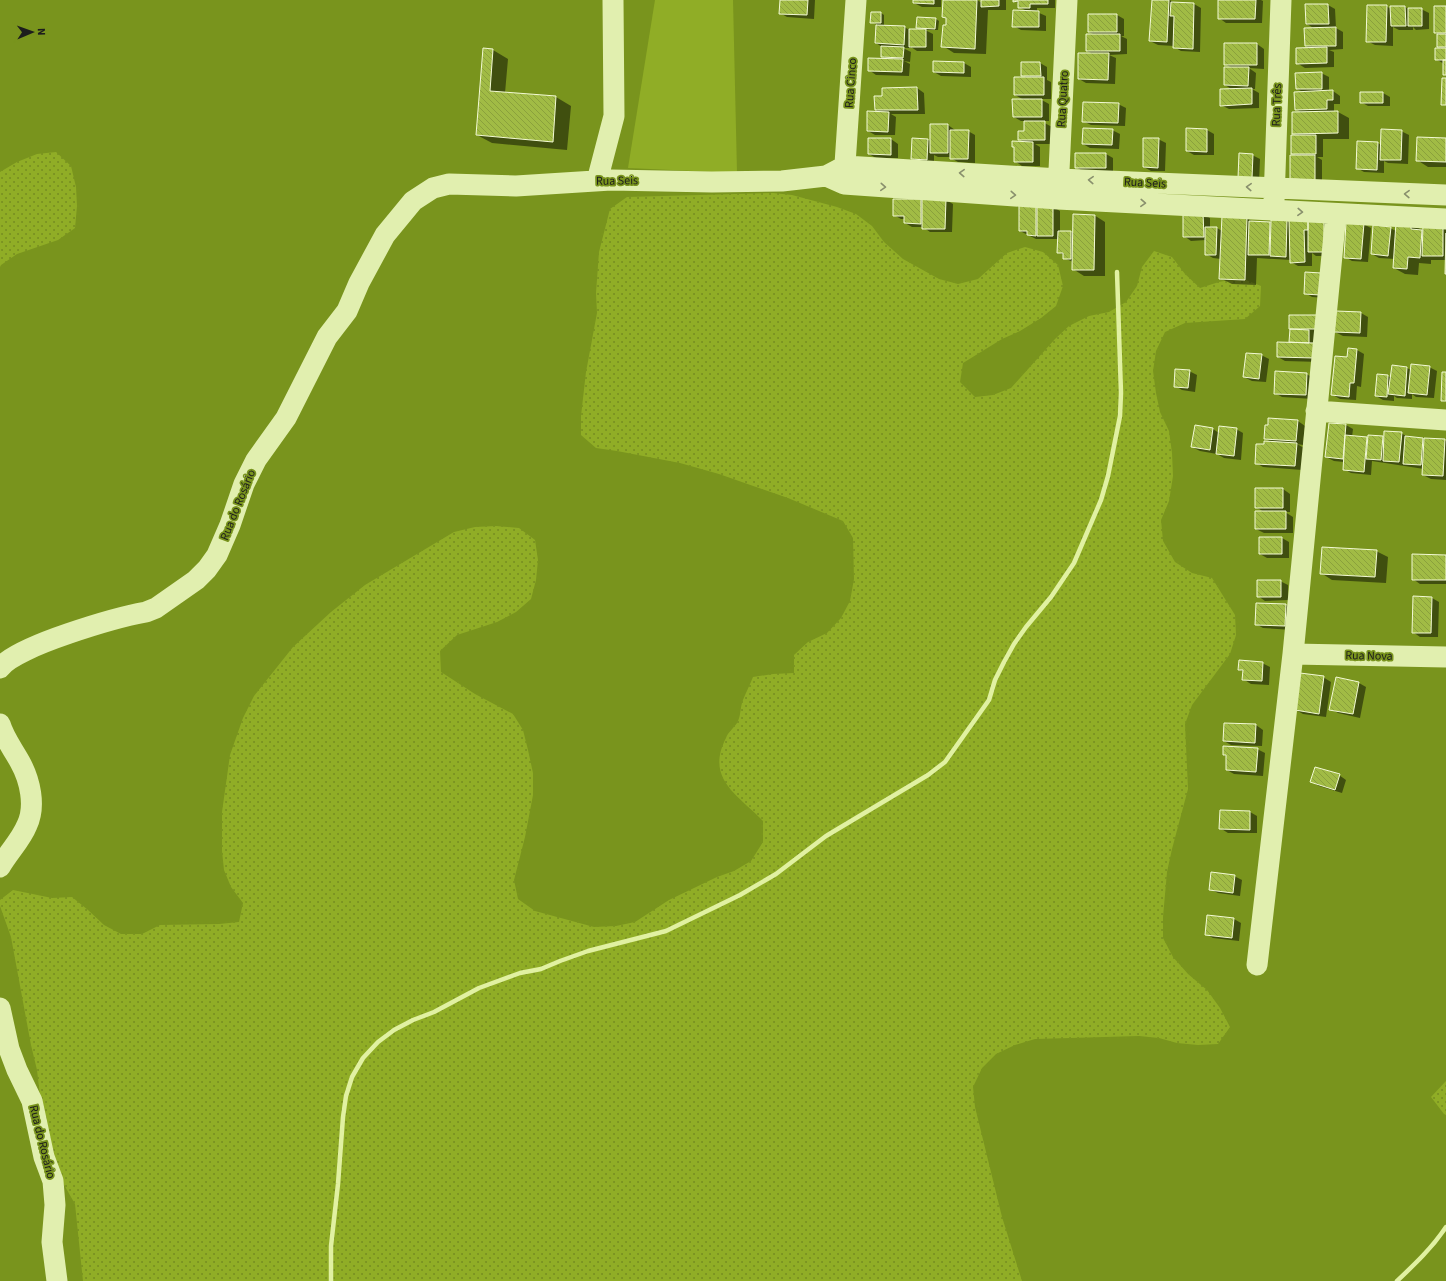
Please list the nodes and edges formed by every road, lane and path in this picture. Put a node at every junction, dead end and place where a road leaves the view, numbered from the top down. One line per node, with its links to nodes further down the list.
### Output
1 (613, 0): 6 (street)
2 (856, 0): 5 (street, Rua Cinco)
3 (1067, 0): 8 (street, Rua Quatro)
4 (1281, 0): 7 (street, Rua Três)
5 (838, 175): 6 (street, Rua Seis); 8 (street, Rua Seis)
6 (597, 181): 10 (street, Rua Seis)
7 (1274, 188): 8 (street, Rua Seis, one-way to 8); 9 (street, Rua Seis, one-way to 7); 11 (street, Rua Três)
8 (1059, 189): 11 (street, one-way to 11)
9 (1446, 195)
10 (413, 201): 18 (street, Rua do Rosário)
11 (1274, 210): 12 (street, one-way to 12)
12 (1336, 214): 13 (street); 14 (street)
13 (1446, 219)
14 (1316, 411): 15 (street); 16 (street)
15 (1446, 420)
16 (1293, 654): 17 (street, Rua Nova); 21 (street)
17 (1446, 657)
18 (0, 668)
19 (0, 724): 20 (street)
20 (0, 867)
21 (1257, 965)
22 (0, 1008): 23 (street, Rua do Rosário)
23 (57, 1281)

